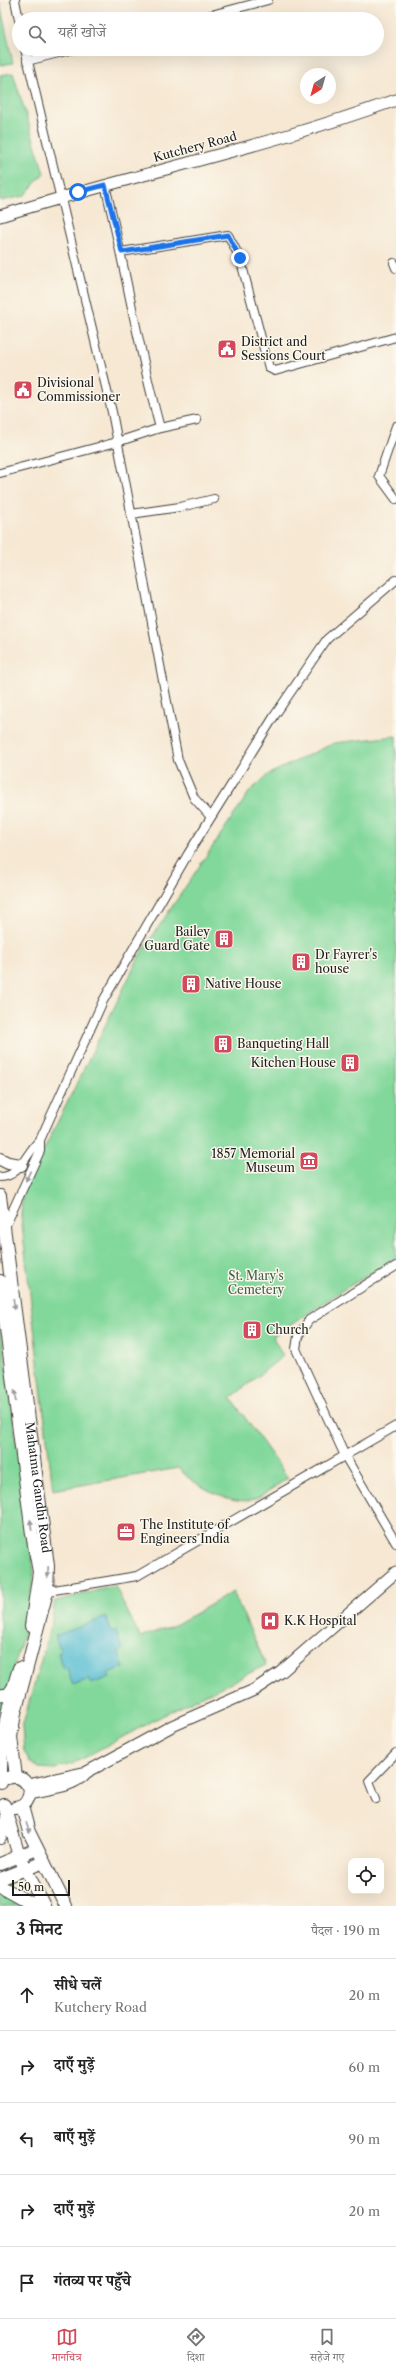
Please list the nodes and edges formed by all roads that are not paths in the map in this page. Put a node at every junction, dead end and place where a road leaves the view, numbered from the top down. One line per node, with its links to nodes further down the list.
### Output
1 (15, 0): 3 (street)
2 (268, 0): 4 (street)
3 (17, 12)
4 (223, 12)
5 (26, 56): 7 (street)
6 (47, 56): 7 (street)
7 (27, 61): 10 (street)
8 (396, 100): 9 (street, Kutchery Road)
9 (105, 185): 10 (street, Kutchery Road); 12 (street)
10 (62, 197): 11 (street, Kutchery Road); 17 (street)
11 (0, 216)
12 (122, 252): 13 (street); 16 (street)
13 (396, 338)
14 (197, 420): 16 (street)
15 (396, 426): 20 (street)
16 (160, 428): 17 (street)
17 (117, 442): 18 (street); 21 (street)
18 (0, 473)
19 (214, 499): 21 (street)
20 (396, 499)
21 (131, 514): 23 (street)
22 (396, 580): 23 (street)
23 (211, 817): 24 (street)
24 (40, 1140): 26 (street); 29 (street, one-way to 29)
25 (0, 1159): 26 (main road)
26 (21, 1165): 27 (street)
27 (0, 1177)
28 (0, 1196): 29 (main road, Mahatma Gandhi Road)
29 (5, 1227): 36 (main road, Mahatma Gandhi Road, one-way to 36)
30 (396, 1266): 33 (street)
31 (0, 1281): 36 (main road, Mahatma Gandhi Road, one-way to 31)
32 (396, 1426): 33 (street)
33 (345, 1456): 34 (street); 36 (street)
34 (396, 1543)
35 (396, 1572): 42 (street)
36 (42, 1592): 37 (main road, Mahatma Gandhi Road); 40 (main road, Mahatma Gandhi Road)
37 (13, 1686): 38 (street); 41 (main road, Mahatma Gandhi Road)
38 (0, 1695)
39 (396, 1753): 43 (street)
40 (16, 1777): 41 (main road); 42 (main road)
41 (0, 1778)
42 (29, 1789): 45 (main road)
43 (376, 1799)
44 (2, 1802): 45 (main road); 46 (main road)
45 (22, 1806): 48 (main road, one-way to 48)
46 (7, 1818): 47 (main road); 49 (main road)
47 (0, 1838)
48 (38, 1849): 49 (main road); 50 (main road)
49 (19, 1856): 51 (main road); 52 (main road)
50 (44, 1862): 52 (main road); 57 (main road)
51 (0, 1864)
52 (26, 1869): 53 (main road); 56 (main road)
53 (0, 1879)
54 (0, 1886): 55 (main road)
55 (36, 1906)
56 (44, 1906)
57 (66, 1906)

